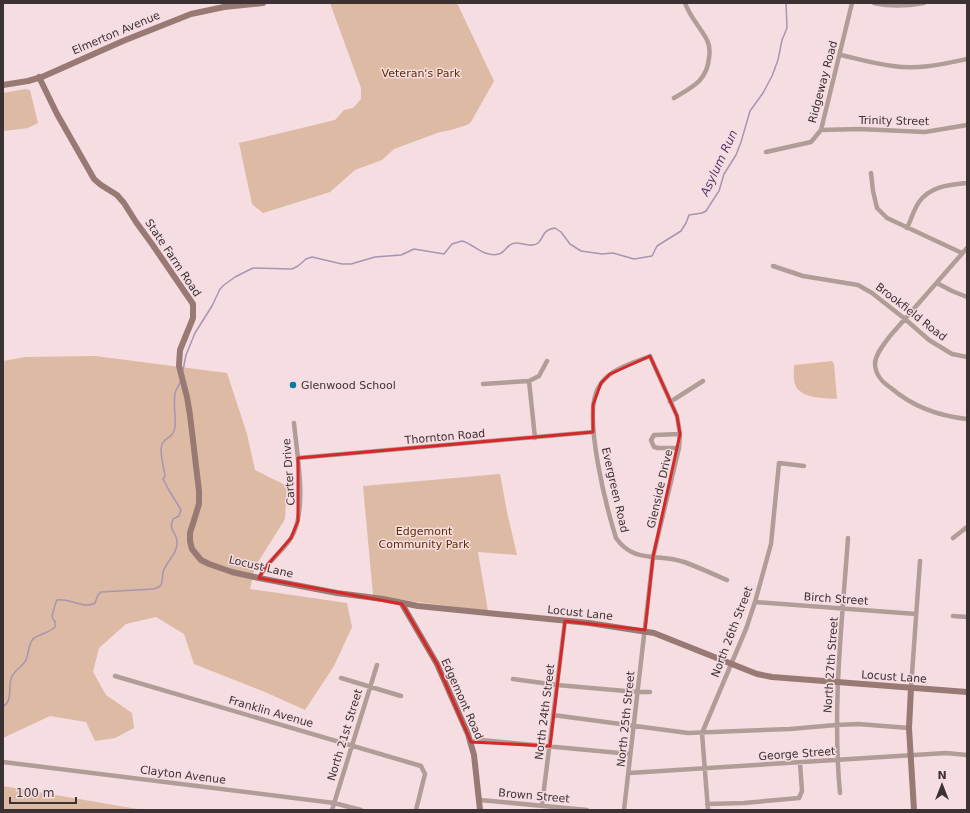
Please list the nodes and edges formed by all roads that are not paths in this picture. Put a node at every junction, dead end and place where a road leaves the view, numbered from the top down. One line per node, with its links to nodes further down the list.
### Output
1 (263, 3): 6 (street, Elmerton Avenue)
2 (685, 3): 11 (street)
3 (852, 3): 7 (street, Ridgeway Road)
4 (874, 3): 5 (street)
5 (924, 3)
6 (207, 6): 9 (street, Elmerton Avenue)
7 (840, 55): 8 (street); 13 (street, Ridgeway Road)
8 (967, 59)
9 (39, 77): 10 (street, Elmerton Avenue); 42 (street, State Farm Road)
10 (3, 85)
11 (674, 98)
12 (967, 125): 13 (street, Trinity Street)
13 (821, 130): 14 (street, Ridgeway Road)
14 (766, 152)
15 (871, 173): 17 (street)
16 (967, 183): 17 (street)
17 (907, 228): 19 (street)
18 (967, 248): 19 (street)
19 (962, 253): 21 (street)
20 (773, 266): 23 (street, Brookfield Road)
21 (937, 283): 22 (street); 23 (street)
22 (967, 298)
23 (905, 319): 25 (street, Brookfield Road); 31 (street)
24 (650, 356): 30 (street, Glenside Drive); 33 (street, Evergreen Road)
25 (967, 357)
26 (547, 361): 28 (street)
27 (703, 381): 30 (street)
28 (529, 382): 29 (street); 35 (street)
29 (483, 384)
30 (670, 402): 34 (street, Glenside Drive)
31 (967, 419)
32 (294, 423): 37 (street, Carter Drive)
33 (593, 432): 35 (street, Thornton Road); 43 (street, Evergreen Road)
34 (680, 434): 36 (street, Glenside Drive); 36 (street)
35 (535, 438): 37 (street, Thornton Road)
36 (679, 448): 43 (street, Glenside Drive)
37 (298, 458): 45 (street, Carter Drive)
38 (804, 466): 47 (street, North 26th Street)
39 (967, 527): 41 (street)
40 (848, 538): 49 (street, North 27th Street)
41 (953, 538)
42 (192, 549): 45 (street, Locust Lane)
43 (653, 557): 46 (street, Evergreen Road); 54 (street, Glenside Drive)
44 (920, 561): 50 (street)
45 (259, 578): 48 (street, Locust Lane)
46 (727, 580)
47 (755, 602): 49 (street, Birch Street); 55 (street, North 26th Street)
48 (402, 604): 53 (street, Locust Lane); 73 (street, Edgemont Road)
49 (844, 608): 50 (street, Birch Street); 60 (street, North 27th Street)
50 (916, 614): 63 (street)
51 (953, 616): 52 (street)
52 (967, 617)
53 (565, 621): 54 (street, Locust Lane); 62 (street, North 24th Street)
54 (645, 630): 55 (street, Locust Lane); 64 (street, North 25th Street)
55 (731, 663): 60 (street, Locust Lane); 72 (street, North 26th Street)
56 (377, 665): 61 (street, North 21st Street)
57 (115, 676): 74 (street, Franklin Avenue)
58 (341, 678): 61 (street)
59 (513, 679): 62 (street)
60 (838, 682): 63 (street, Locust Lane); 70 (street, North 27th Street)
61 (370, 685): 67 (street); 74 (street, North 21st Street)
62 (557, 685): 64 (street); 68 (street, North 24th Street)
63 (911, 688): 66 (street, Locust Lane); 71 (street)
64 (637, 692): 65 (street); 69 (street, North 25th Street)
65 (650, 692)
66 (967, 692)
67 (401, 696)
68 (553, 716): 69 (street); 75 (street, North 24th Street)
69 (634, 725): 72 (street); 76 (street, North 25th Street)
70 (836, 725): 71 (street); 72 (street); 79 (street, North 27th Street)
71 (909, 728): 78 (street)
72 (702, 733): 82 (street, North 26th Street)
73 (471, 742): 75 (street); 85 (street, Edgemont Road)
74 (352, 745): 86 (street, North 21st Street); 91 (street, Franklin Avenue)
75 (550, 746): 76 (street); 88 (street, North 24th Street)
76 (630, 754): 83 (street, North 25th Street)
77 (967, 755): 78 (street, George Street)
78 (910, 756): 79 (street, George Street); 96 (street)
79 (837, 760): 81 (street, George Street); 84 (street, North 27th Street)
80 (3, 762): 86 (street, Clayton Avenue)
81 (800, 763): 82 (street, George Street); 87 (street)
82 (704, 769): 83 (street, George Street); 87 (street, North 26th Street)
83 (629, 773): 94 (street, North 25th Street)
84 (840, 793)
85 (480, 800): 88 (street, Brown Street); 92 (street, Edgemont Road)
86 (334, 803): 89 (street, North 21st Street); 90 (street, Clayton Avenue)
87 (708, 804): 95 (street, North 26th Street)
88 (542, 805): 93 (street, Brown Street)
89 (332, 810)
90 (361, 810)
91 (416, 810)
92 (480, 810)
93 (587, 810)
94 (624, 810)
95 (708, 810)
96 (914, 810)

